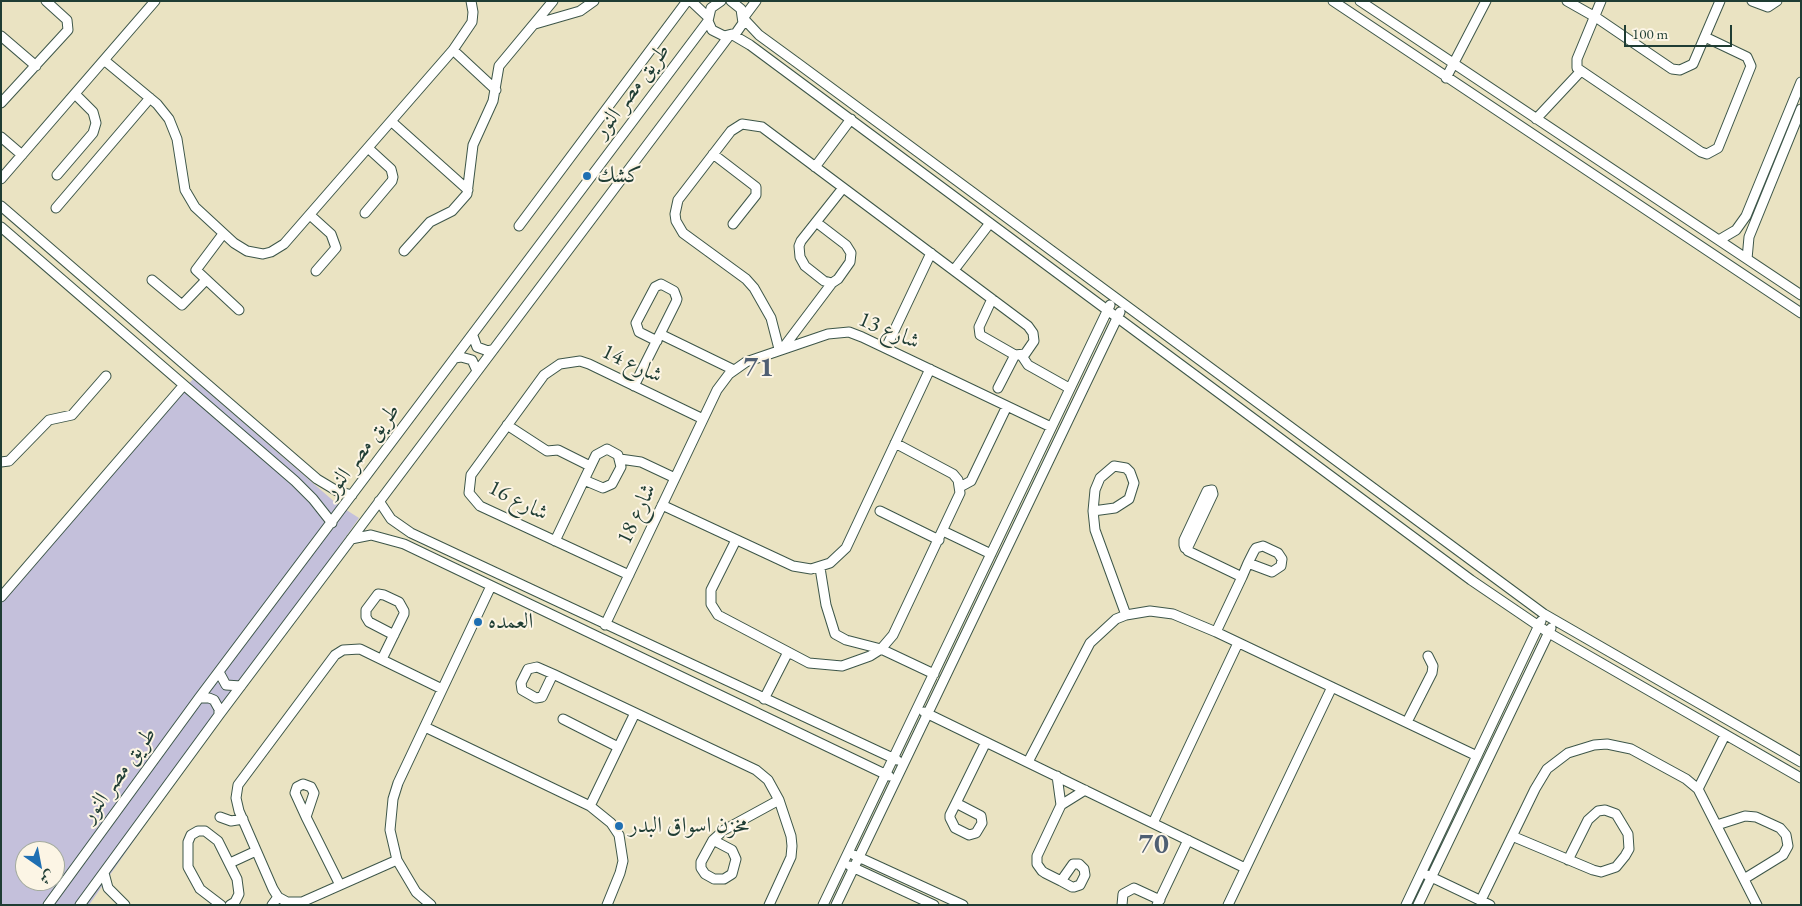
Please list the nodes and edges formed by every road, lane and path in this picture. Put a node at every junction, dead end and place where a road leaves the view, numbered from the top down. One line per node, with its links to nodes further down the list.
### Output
1 (46, 1): 34 (street)
2 (155, 1): 31 (street)
3 (471, 1): 29 (street)
4 (553, 1): 23 (street)
5 (594, 1): 23 (street)
6 (687, 1): 63 (street)
7 (720, 1): 22 (street, طريق مصر النور)
8 (731, 1): 21 (street)
9 (756, 1): 21 (street)
10 (1333, 1): 32 (street)
11 (1360, 1): 30 (street)
12 (1476, 1): 19 (street)
13 (1567, 1): 20 (street)
14 (1602, 1): 20 (street)
15 (1720, 1): 27 (street)
16 (1752, 1): 17 (street)
17 (1777, 1)
18 (696, 3): 22 (street)
19 (1485, 4): 33 (street)
20 (1595, 17): 27 (street); 35 (street)
21 (744, 18): 24 (street); 26 (street, طريق مصر النور)
22 (708, 19): 26 (street); 88 (street, طريق مصر النور)
23 (532, 25): 38 (street)
24 (759, 35): 28 (street); 81 (street)
25 (1, 36): 34 (street)
26 (731, 36): 28 (street); 91 (street, طريق مصر النور)
27 (1705, 38): 35 (street)
28 (750, 45): 43 (street)
29 (453, 50): 38 (street); 45 (street)
30 (1434, 51): 32 (street); 33 (street)
31 (104, 60): 39 (street); 40 (street)
32 (1426, 63): 36 (street)
33 (1454, 64): 36 (street); 44 (street)
34 (36, 66): 41 (street)
35 (1580, 72): 44 (street)
36 (1446, 78): 86 (street)
37 (1801, 82): 62 (street)
38 (496, 90): 54 (street)
39 (75, 94): 48 (street); 51 (street)
40 (150, 98): 56 (street); 66 (street)
41 (1, 103)
42 (1801, 109): 65 (street)
43 (851, 119): 50 (street); 60 (street)
44 (1536, 119): 67 (street)
45 (392, 122): 47 (street); 54 (street)
46 (1, 137): 48 (street)
47 (368, 148): 57 (street); 58 (street)
48 (22, 154): 52 (street)
49 (713, 154): 50 (street); 61 (street); 92 (street)
50 (815, 167): 53 (street)
51 (57, 175)
52 (1, 179)
53 (843, 188): 59 (street); 69 (street)
54 (468, 190): 68 (street)
55 (1, 206): 70 (street)
56 (56, 208)
57 (365, 212)
58 (310, 215): 66 (street); 74 (street)
59 (816, 222): 78 (street); 78 (street)
60 (990, 223): 72 (street); 85 (street)
61 (733, 224)
62 (1741, 225): 65 (street); 67 (street)
63 (519, 226)
64 (1, 227): 73 (street)
65 (1752, 230): 71 (street)
66 (223, 234): 77 (street)
67 (1719, 240): 71 (street)
68 (404, 251)
69 (931, 253): 72 (street); 90 (street)
70 (61, 258): 73 (street); 75 (street)
71 (1747, 259): 80 (street)
72 (954, 270): 82 (street)
73 (54, 271): 79 (street)
74 (316, 271)
75 (82, 275): 79 (street); 113 (street)
76 (152, 280): 77 (street)
77 (206, 280): 84 (street)
78 (832, 283): 92 (street)
79 (71, 287): 100 (street)
80 (1801, 295)
81 (1113, 298): 83 (street); 85 (street)
82 (992, 299): 93 (street); 93 (street)
83 (1123, 306): 87 (street); 137 (street)
84 (239, 310)
85 (1108, 310): 87 (street); 102 (street)
86 (1801, 313)
87 (1117, 317): 141 (street); 162 (street)
88 (472, 336): 91 (street); 94 (street, طريق مصر النور)
89 (658, 338): 89 (street); 96 (street); 101 (street)
90 (886, 348): 92 (street, شارع 13); 95 (street, شارع 13)
91 (494, 349): 97 (street, طريق مصر النور)
92 (781, 349): 96 (street, شارع 13)
93 (1019, 355): 102 (street); 103 (street)
94 (455, 358): 97 (street); 117 (street, طريق مصر النور)
95 (930, 369): 103 (street, شارع 13); 108 (street)
96 (734, 370): 105 (street, شارع 13)
97 (477, 371): 118 (street, طريق مصر النور)
98 (544, 375): 101 (street, شارع 14); 106 (street, شارع 16)
99 (106, 376): 110 (street)
100 (183, 386): 116 (street); 134 (street)
101 (634, 386): 105 (street, شارع 14)
102 (1069, 388): 107 (street)
103 (993, 400): 104 (street, شارع 13)
104 (1007, 406): 107 (street, شارع 13); 115 (street)
105 (703, 419): 112 (street, شارع 18)
106 (507, 426): 111 (street); 126 (street, شارع 16)
107 (1051, 427): 128 (street)
108 (895, 443): 115 (street); 119 (street)
109 (620, 459): 111 (street); 112 (street); 114 (street)
110 (1, 462)
111 (590, 466): 114 (street)
112 (675, 478): 120 (street, شارع 18)
113 (317, 479): 116 (street); 117 (street)
114 (584, 480): 126 (street)
115 (960, 487): 123 (street)
116 (305, 492): 122 (street)
117 (352, 495): 122 (street, طريق مصر النور)
118 (380, 502): 124 (street, طريق مصر النور); 135 (street)
119 (866, 504): 123 (street); 130 (street)
120 (662, 506): 125 (street); 131 (street, شارع 18)
121 (1092, 511): 121 (street); 138 (street)
122 (332, 523): 152 (street, طريق مصر النور)
123 (941, 536): 128 (street); 147 (street)
124 (351, 539): 133 (street); 155 (street, طريق مصر النور)
125 (736, 540): 130 (street); 148 (street)
126 (555, 541): 131 (street, شارع 16)
127 (1187, 550): 127 (street); 132 (street)
128 (990, 554): 154 (street)
129 (1248, 563): 132 (street)
130 (820, 568): 147 (street)
131 (629, 575): 140 (street, شارع 18)
132 (1242, 576): 142 (street)
133 (490, 586): 136 (street); 157 (street)
134 (1, 597)
135 (555, 602): 136 (street); 140 (street)
136 (549, 614): 151 (street)
137 (1544, 614): 139 (street); 141 (street)
138 (1126, 615): 142 (street); 172 (street)
139 (1555, 621): 143 (street); 173 (street)
140 (605, 625): 146 (street)
141 (1539, 626): 143 (street); 170 (street)
142 (1216, 632): 145 (street)
143 (1549, 633): 167 (street); 204 (street)
144 (394, 635): 144 (street); 150 (street)
145 (1238, 643): 156 (street); 188 (street)
146 (652, 648): 151 (street); 159 (street)
147 (880, 649): 148 (street); 154 (street)
148 (788, 652): 159 (street)
149 (1428, 656): 165 (street)
150 (382, 659): 157 (street); 187 (street)
151 (646, 660): 175 (street)
152 (218, 672): 155 (street); 158 (street, طريق مصر النور)
153 (553, 674): 161 (street)
154 (934, 674): 160 (street)
155 (241, 686): 163 (street, طريق مصر النور)
156 (1332, 687): 165 (street); 201 (street)
157 (442, 689): 166 (street)
158 (198, 698): 163 (street); 211 (street, طريق مصر النور)
159 (764, 699): 171 (street)
160 (917, 708): 162 (street); 171 (street)
161 (635, 713): 169 (street); 181 (street)
162 (928, 714): 168 (street); 174 (street)
163 (219, 715): 202 (street, طريق مصر النور)
164 (563, 719): 169 (street)
165 (1407, 722): 170 (street)
166 (425, 727): 184 (street); 196 (street)
167 (1725, 735): 177 (street); 179 (street)
168 (986, 742): 172 (street); 182 (street)
169 (618, 747): 184 (street)
170 (1477, 756): 203 (street)
171 (893, 758): 174 (street); 175 (street)
172 (1028, 762): 176 (street)
173 (1801, 762)
174 (904, 763): 178 (street)
175 (885, 774): 178 (street); 194 (street)
176 (1057, 776): 180 (street); 183 (street)
177 (1801, 778)
178 (896, 780): 195 (street)
179 (1698, 789): 189 (street); 190 (street)
180 (1085, 790): 183 (street); 188 (street)
181 (778, 800): 191 (street); 219 (street)
182 (956, 803)
183 (1061, 805): 206 (street)
184 (590, 806): 218 (street)
185 (220, 817): 187 (street)
186 (306, 817): 207 (street)
187 (243, 819): 193 (street)
188 (1153, 823): 192 (street)
189 (1718, 824): 205 (street); 205 (street)
190 (1512, 836): 197 (street); 209 (street)
191 (713, 840): 191 (street)
192 (1188, 840): 201 (street); 210 (street)
193 (256, 851): 198 (street); 208 (street)
194 (848, 852): 195 (street); 199 (street)
195 (859, 857): 200 (street); 223 (street)
196 (397, 860): 207 (street); 217 (street)
197 (1568, 860): 197 (street)
198 (230, 863): 214 (street); 215 (street)
199 (843, 863): 200 (street); 220 (street)
200 (854, 868): 221 (street); 222 (street)
201 (1245, 868): 225 (street)
202 (104, 873): 212 (street, طريق مصر النور); 213 (street)
203 (1421, 873): 204 (street); 226 (street)
204 (1432, 877): 209 (street); 227 (street)
205 (1744, 879): 229 (street)
206 (1061, 881)
207 (340, 885): 208 (street)
208 (278, 897): 216 (street)
209 (1481, 900): 228 (street)
210 (1159, 902): 224 (street)
211 (48, 905)
212 (80, 905)
213 (126, 905)
214 (221, 905)
215 (230, 905)
216 (272, 905)
217 (430, 905)
218 (607, 905)
219 (770, 905)
220 (824, 905)
221 (836, 905)
222 (934, 905)
223 (963, 905)
224 (1122, 905)
225 (1228, 905)
226 (1406, 905)
227 (1418, 905)
228 (1490, 905)
229 (1757, 905)

